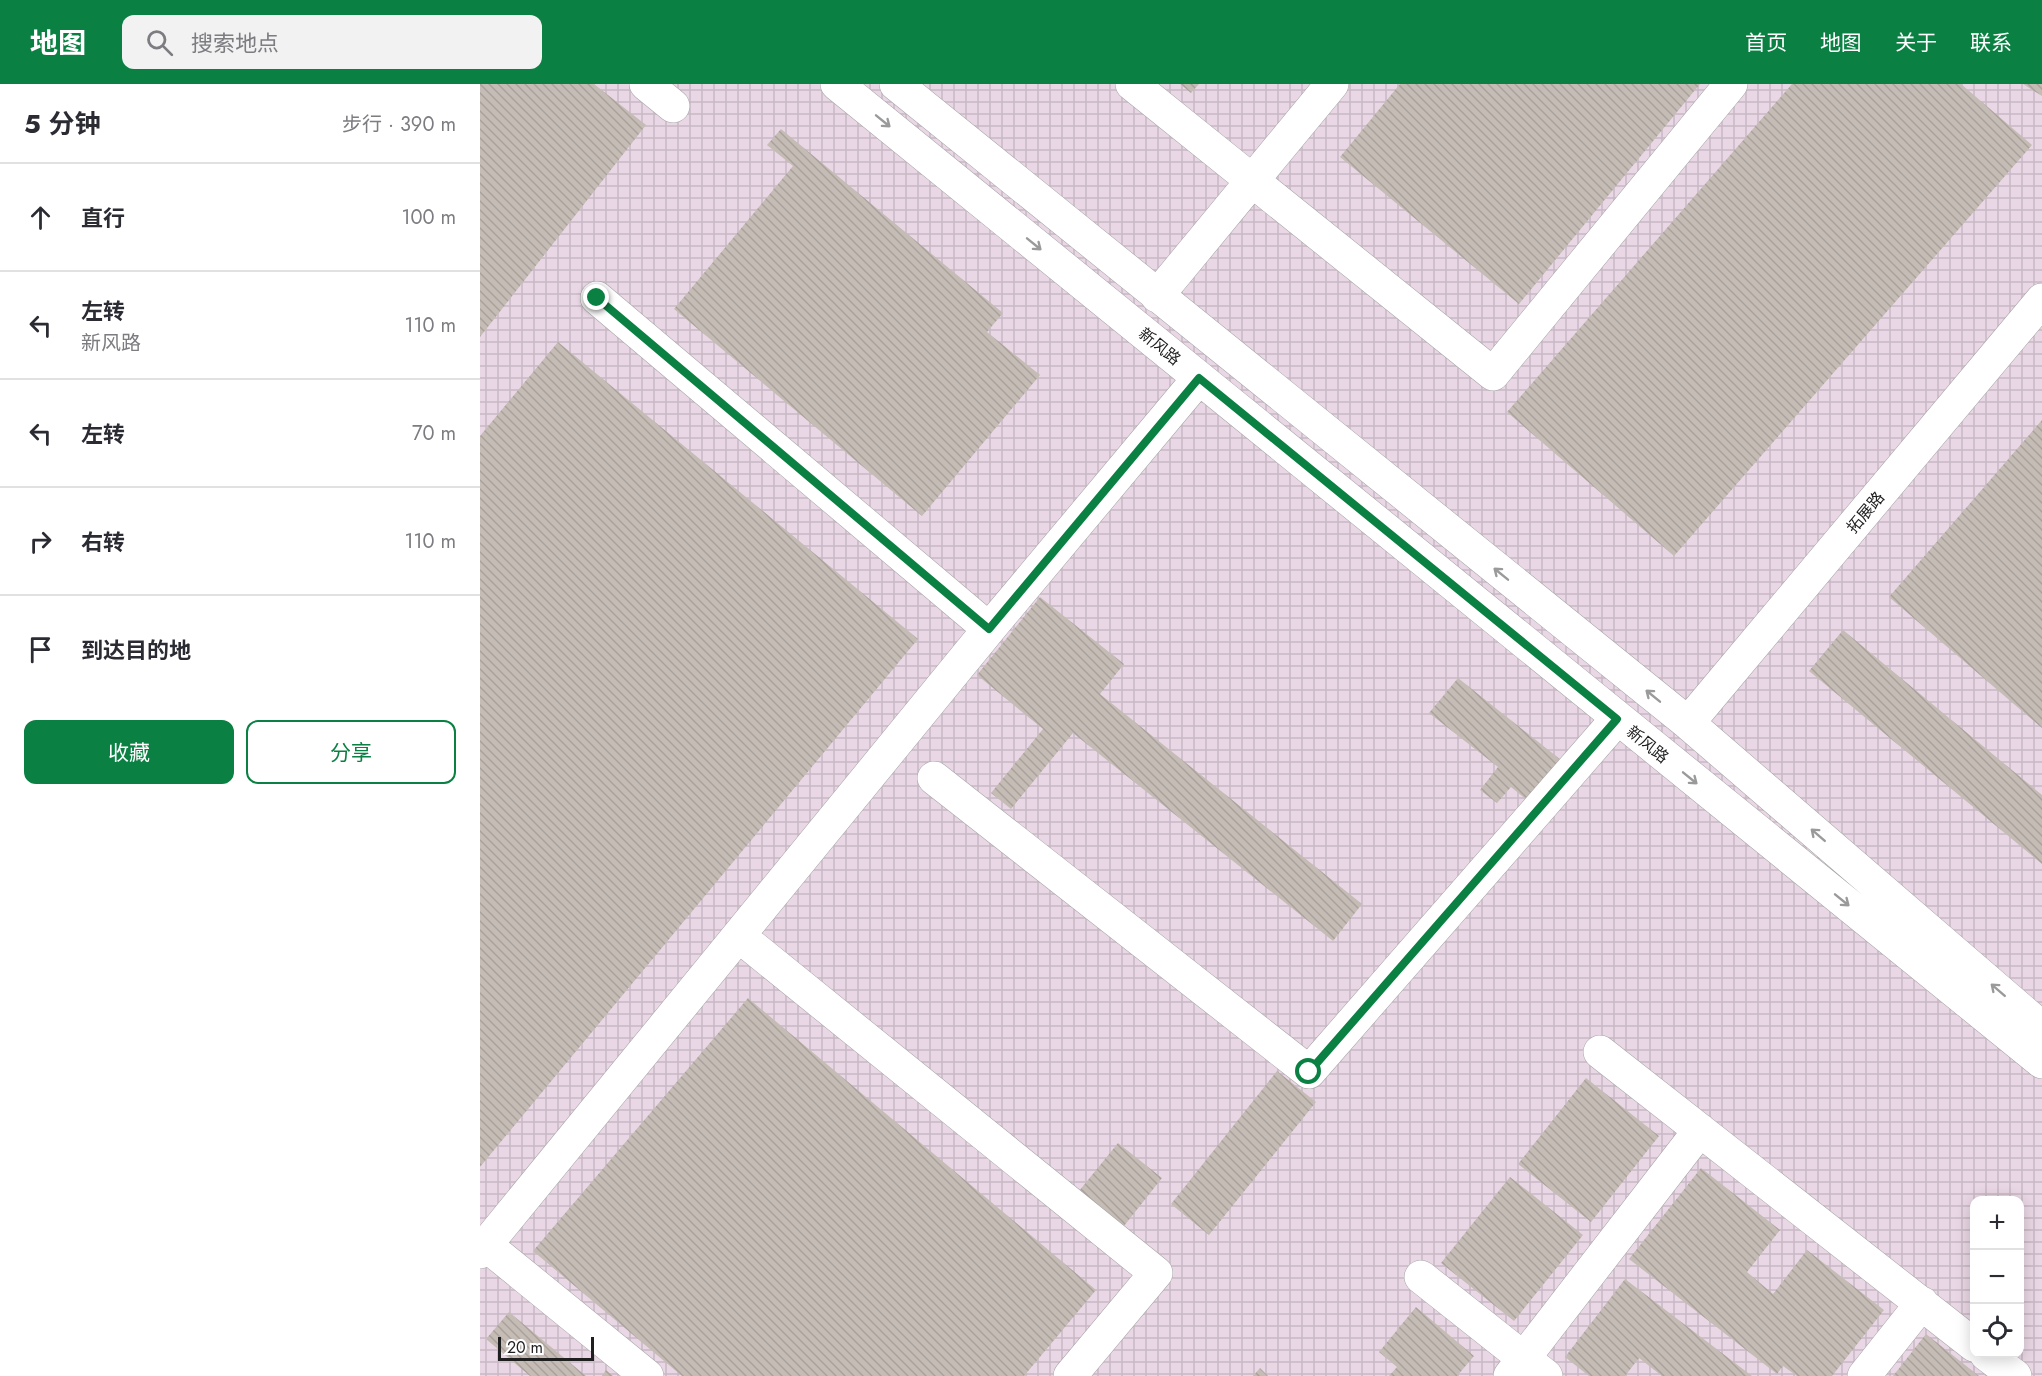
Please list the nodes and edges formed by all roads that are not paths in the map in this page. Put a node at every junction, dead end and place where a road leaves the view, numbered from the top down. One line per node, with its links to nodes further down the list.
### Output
1 (646, 84): 7 (street)
2 (837, 84): 12 (street, 新风路, one-way to 12)
3 (896, 84): 9 (street)
4 (1132, 84): 8 (street)
5 (1332, 84): 8 (street)
6 (1731, 84): 8 (street)
7 (673, 106)
8 (1251, 181): 9 (street)
9 (1157, 296): 15 (street, one-way to 9)
10 (597, 298): 13 (street)
11 (2042, 300): 15 (street, 拓展路)
12 (1199, 378): 13 (street); 14 (street, 新风路)
13 (989, 629): 17 (street)
14 (1617, 719): 16 (street); 20 (street, 新风路, one-way to 20)
15 (1688, 723): 18 (street, one-way to 15)
16 (934, 778)
17 (739, 936): 22 (street); 29 (street)
18 (2042, 1028)
19 (1600, 1052): 21 (street)
20 (2042, 1062)
21 (1700, 1130): 24 (street); 27 (street)
22 (483, 1249): 28 (street)
23 (1421, 1277): 27 (street)
24 (1922, 1304): 25 (street); 30 (street)
25 (1970, 1342)
26 (1992, 1358): 31 (street)
27 (1527, 1370)
28 (647, 1376)
29 (1070, 1376)
30 (1864, 1376)
31 (2015, 1376)

